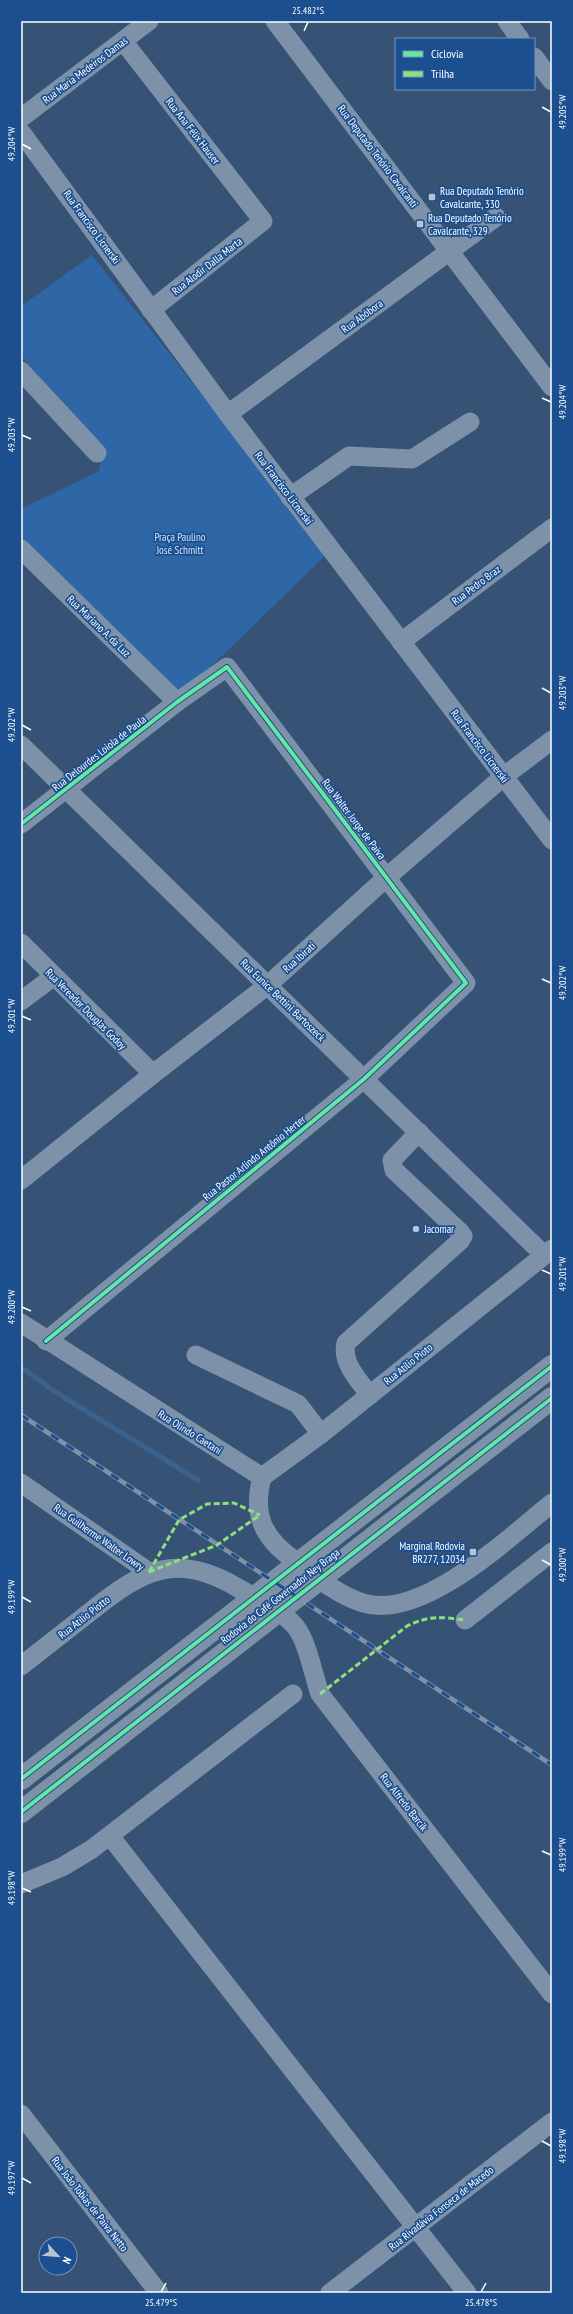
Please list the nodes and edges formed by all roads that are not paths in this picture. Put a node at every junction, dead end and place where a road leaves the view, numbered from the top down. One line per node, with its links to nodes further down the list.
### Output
1 (149, 21): 5 (street, Rua Maria Medeiros Damas)
2 (275, 21): 12 (street, Rua Deputado Tenório Cavalcanti)
3 (507, 21): 4 (street)
4 (519, 38)
5 (123, 40): 8 (street, Rua Maria Medeiros Damas); 11 (street, Rua Ana Félix Hauser)
6 (535, 58): 7 (street)
7 (552, 81)
8 (21, 118)
9 (21, 132): 13 (street, Rua Francisco Licnerski)
10 (496, 217): 12 (street, Rua Abóbora)
11 (262, 221): 13 (street, Rua Alodir Dalla Marta)
12 (451, 250): 15 (street, Rua Deputado Tenório Cavalcanti); 16 (street, Rua Abóbora)
13 (151, 310): 16 (street, Rua Francisco Licnerski)
14 (21, 371): 18 (street)
15 (552, 387)
16 (228, 414): 19 (street, Rua Francisco Licnerski)
17 (470, 422): 19 (street)
18 (97, 453)
19 (290, 497): 22 (street, Rua Francisco Licnerski)
20 (552, 528): 22 (street, Rua Pedro Braz)
21 (21, 549): 24 (street, Rua Mariano A. da Luz)
22 (401, 642): 27 (street, Rua Francisco Licnerski)
23 (227, 667): 24 (street, Rua Delourdes Loiola de Paula); 31 (street, Rua Walter Jorge de Paiva)
24 (177, 702): 28 (street, Rua Delourdes Loiola de Paula)
25 (552, 740): 27 (street, Rua Ibirati)
26 (21, 745): 28 (street, Rua Eunice Bettini Bartoszeck)
27 (504, 777): 30 (street, Rua Francisco Licnerski); 31 (street, Rua Ibirati)
28 (67, 790): 29 (street, Rua Delourdes Loiola de Paula); 35 (street, Rua Eunice Bettini Bartoszeck)
29 (21, 824)
30 (552, 840)
31 (387, 877): 34 (street, Rua Walter Jorge de Paiva); 35 (street, Rua Ibirati)
32 (21, 943): 33 (street, Rua Vereador Douglas Godoy)
33 (53, 977): 36 (street); 37 (street, Rua Vereador Douglas Godoy)
34 (466, 983): 38 (street, Rua Pastor Arlindo Antônio Herter)
35 (268, 985): 37 (street, Rua Ibirati); 38 (street, Rua Eunice Bettini Bartoszeck)
36 (21, 1001)
37 (152, 1074): 40 (street, Rua Ibirati)
38 (364, 1079): 39 (street, Rua Eunice Bettini Bartoszeck); 43 (street, Rua Pastor Arlindo Antônio Herter)
39 (419, 1132): 41 (street, Rua Eunice Bettini Bartoszeck); 46 (street)
40 (21, 1180)
41 (548, 1252): 46 (street, Rua Atílio Pioto)
42 (21, 1324): 43 (street, Rua Olindo Caetani)
43 (46, 1341): 49 (street, Rua Olindo Caetani)
44 (196, 1355): 48 (street)
45 (552, 1366): 58 (highway, Rodovia do Café Governador Ney Braga)
46 (370, 1395): 48 (street, Rua Atílio Pioto)
47 (552, 1398): 59 (highway, Rodovia do Café Governador Ney Braga)
48 (321, 1434): 49 (street, Rua Atílio Pioto)
49 (262, 1477): 51 (street)
50 (21, 1482): 53 (street, Rua Guilherme Walter Lowry)
51 (552, 1503)
52 (552, 1552): 55 (street)
53 (149, 1572): 54 (street, Rua Guilherme Walter Lowry); 56 (street, Rua Atilio Piotto)
54 (270, 1606): 62 (street, Rua Alfredo Barcik)
55 (465, 1620)
56 (21, 1666)
57 (293, 1694): 60 (street)
58 (21, 1779)
59 (21, 1812)
60 (110, 1836): 61 (street); 65 (street)
61 (21, 1884)
62 (552, 1994)
63 (21, 2114): 66 (street, Rua João Tobias de Paiva Netto)
64 (552, 2122): 65 (street, Rua Rivadávia Fonseca de Macedo)
65 (416, 2227): 67 (street, Rua Rivadávia Fonseca de Macedo); 68 (street)
66 (159, 2293)
67 (330, 2293)
68 (467, 2293)

